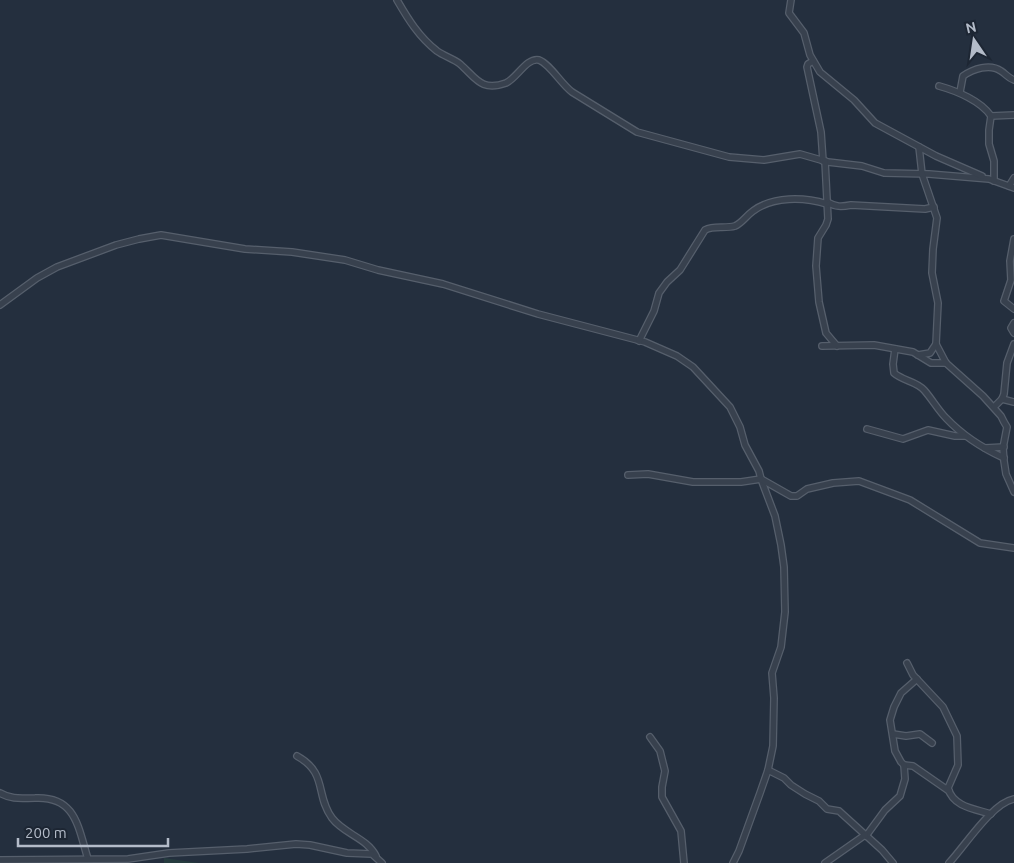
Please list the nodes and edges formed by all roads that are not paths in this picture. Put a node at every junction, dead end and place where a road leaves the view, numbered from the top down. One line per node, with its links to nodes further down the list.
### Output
1 (397, 0): 10 (street)
2 (791, 0): 3 (street)
3 (813, 61): 9 (street); 10 (street)
4 (1014, 80): 6 (street)
5 (940, 86): 6 (street)
6 (960, 92): 8 (street)
7 (1014, 115): 8 (street)
8 (991, 116): 13 (street)
9 (919, 147): 11 (street); 13 (street)
10 (824, 161): 11 (street); 15 (street)
11 (922, 174): 13 (street); 16 (street)
12 (1014, 178): 14 (street)
13 (992, 180): 14 (street)
14 (1011, 187)
15 (827, 203): 16 (street); 23 (street); 27 (street)
16 (934, 207): 24 (street)
17 (1014, 239): 18 (street)
18 (1012, 256): 20 (street)
19 (0, 305): 23 (street)
20 (1014, 310)
21 (1014, 323): 22 (street)
22 (1014, 333)
23 (639, 341): 40 (street)
24 (936, 344): 29 (street); 30 (street)
25 (1014, 344): 31 (street)
26 (822, 346): 27 (street)
27 (837, 346): 28 (street)
28 (895, 349): 29 (street); 35 (street)
29 (918, 355): 30 (street)
30 (946, 363): 33 (street)
31 (1002, 399): 32 (street); 33 (street)
32 (1014, 402)
33 (994, 408): 36 (street)
34 (867, 429): 35 (street)
35 (965, 436): 37 (street)
36 (1004, 447): 37 (street); 38 (street)
37 (983, 448): 38 (street)
38 (1004, 458): 41 (street)
39 (628, 476): 40 (street)
40 (761, 479): 42 (street); 50 (street)
41 (1014, 492)
42 (1014, 548)
43 (906, 663): 44 (street)
44 (917, 679): 45 (street); 51 (street)
45 (893, 734): 47 (street); 49 (street)
46 (650, 737): 61 (street)
47 (932, 743)
48 (297, 756): 56 (street)
49 (904, 765): 51 (street); 55 (street)
50 (768, 770): 55 (street); 62 (street)
51 (949, 791): 54 (street)
52 (0, 793): 57 (street)
53 (1014, 799): 54 (street)
54 (991, 814): 59 (street)
55 (865, 835): 63 (street); 64 (street)
56 (377, 858): 57 (street); 60 (street)
57 (88, 859): 58 (street)
58 (0, 860)
59 (954, 860): 65 (street)
60 (382, 863)
61 (684, 863)
62 (733, 863)
63 (825, 863)
64 (893, 863)
65 (949, 863)

